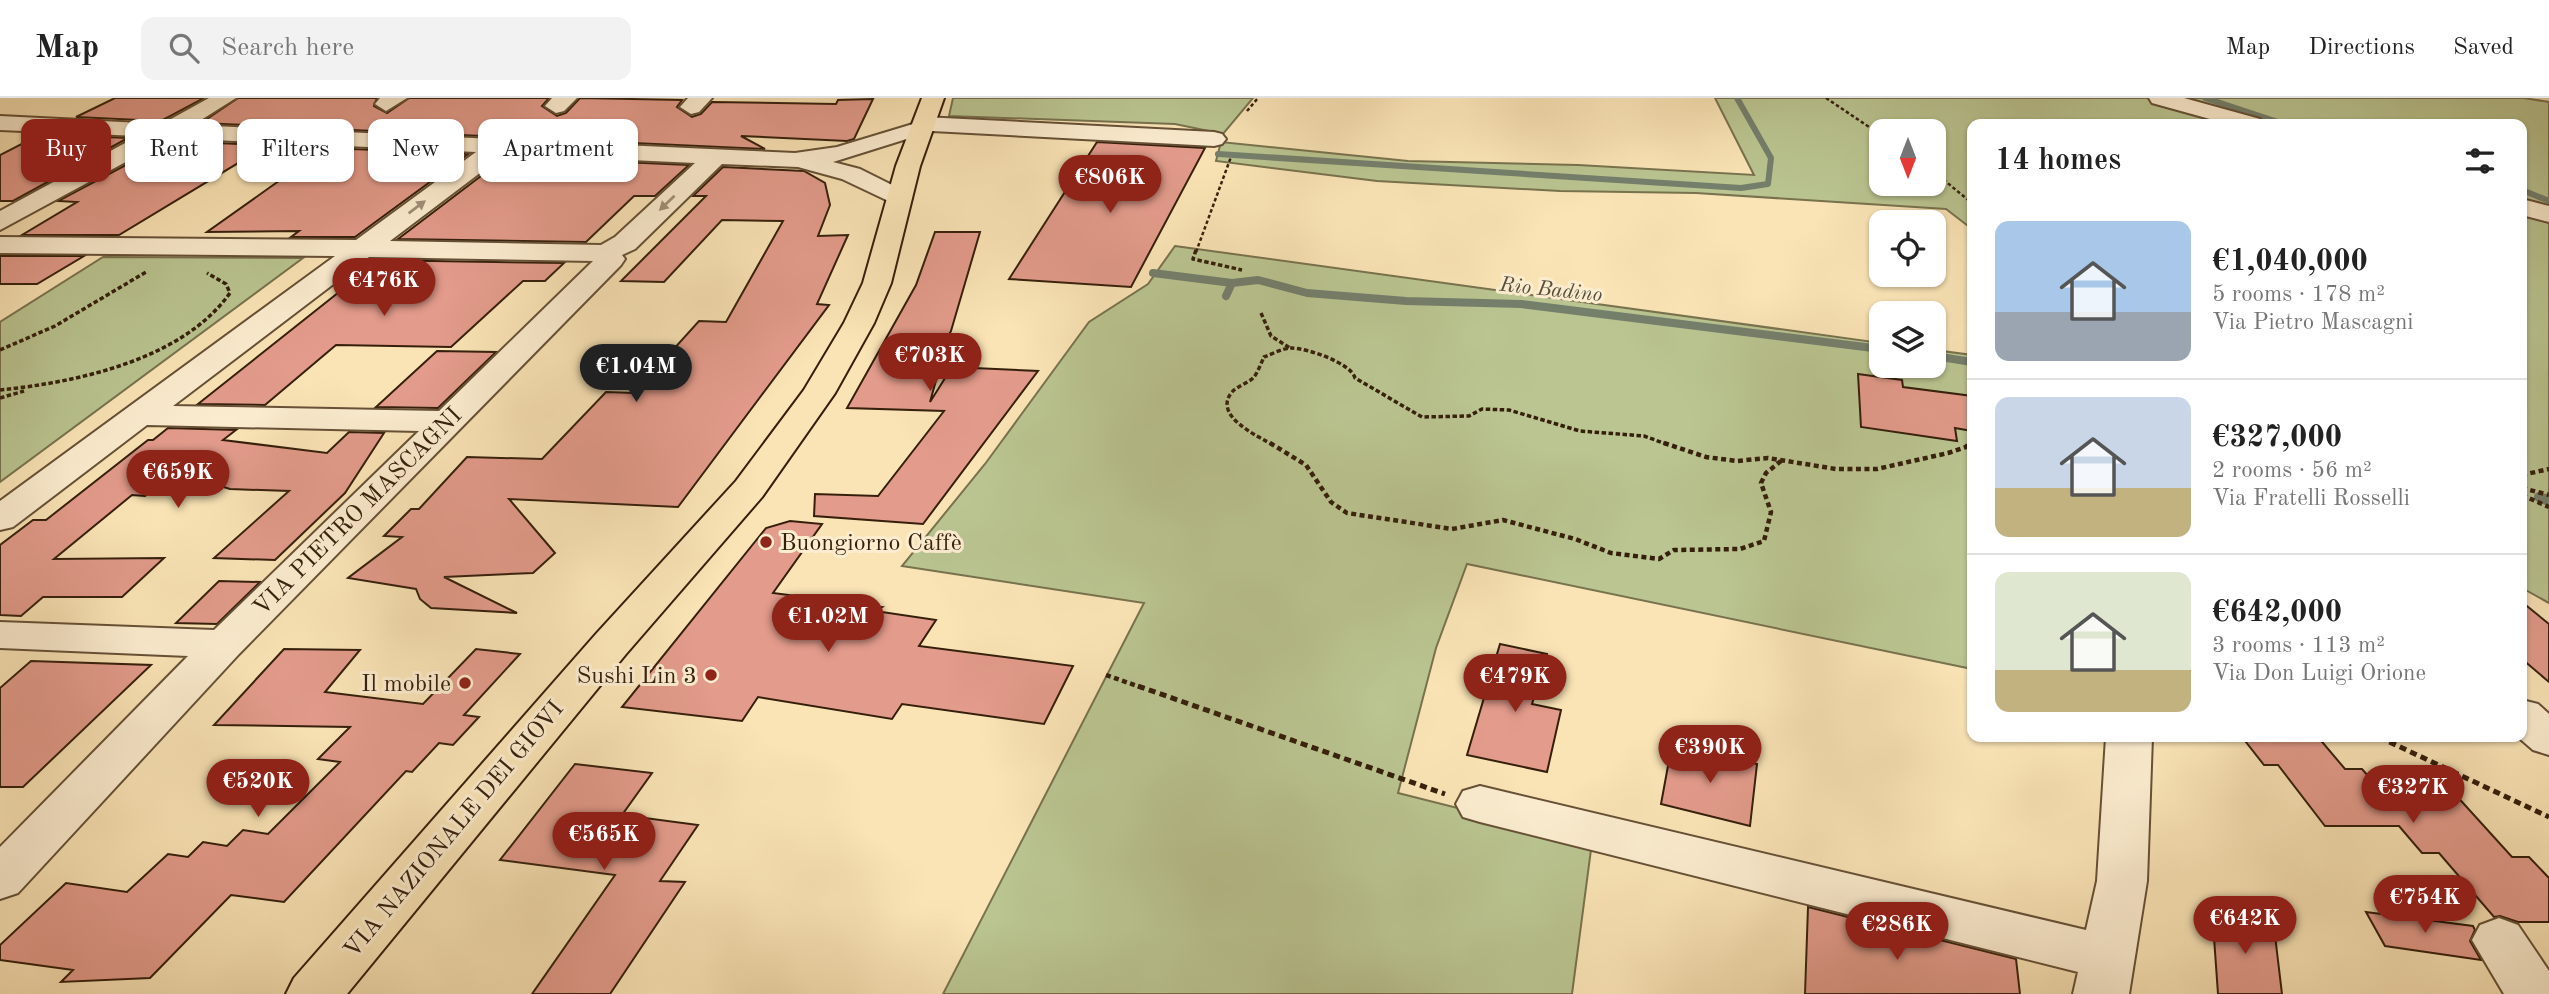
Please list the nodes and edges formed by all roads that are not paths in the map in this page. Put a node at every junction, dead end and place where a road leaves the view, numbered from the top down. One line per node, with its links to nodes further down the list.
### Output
1 (225, 98): 4 (street)
2 (933, 98): 13 (main road, VIA NAZIONALE DEI GIOVI)
3 (2160, 98): 5 (street)
4 (186, 119)
5 (2234, 119)
6 (0, 122): 7 (street)
7 (125, 129)
8 (223, 133): 10 (street)
9 (1214, 139): 13 (street)
10 (478, 144)
11 (125, 152): 19 (street)
12 (638, 152): 14 (street)
13 (914, 153): 15 (street); 15 (street); 35 (main road, VIA NAZIONALE DEI GIOVI)
14 (716, 156): 15 (street); 22 (street, VIA PIETRO MASCAGNI, one-way to 22)
15 (795, 160)
16 (478, 162): 21 (street, one-way to 16)
17 (2527, 208): 18 (street)
18 (2549, 214)
19 (0, 222)
20 (0, 245): 21 (street)
21 (362, 248): 22 (street); 23 (street)
22 (606, 253): 24 (street, VIA PIETRO MASCAGNI)
23 (141, 415): 24 (street); 25 (street)
24 (448, 421): 27 (street, VIA PIETRO MASCAGNI)
25 (0, 519)
26 (0, 635): 27 (street)
27 (224, 643): 32 (street, VIA PIETRO MASCAGNI)
28 (2527, 719): 29 (street)
29 (2549, 739)
30 (2129, 742): 34 (street)
31 (1480, 804): 34 (street)
32 (0, 879)
33 (2499, 940): 36 (street)
34 (2106, 976)
35 (314, 994)
36 (2534, 994)

